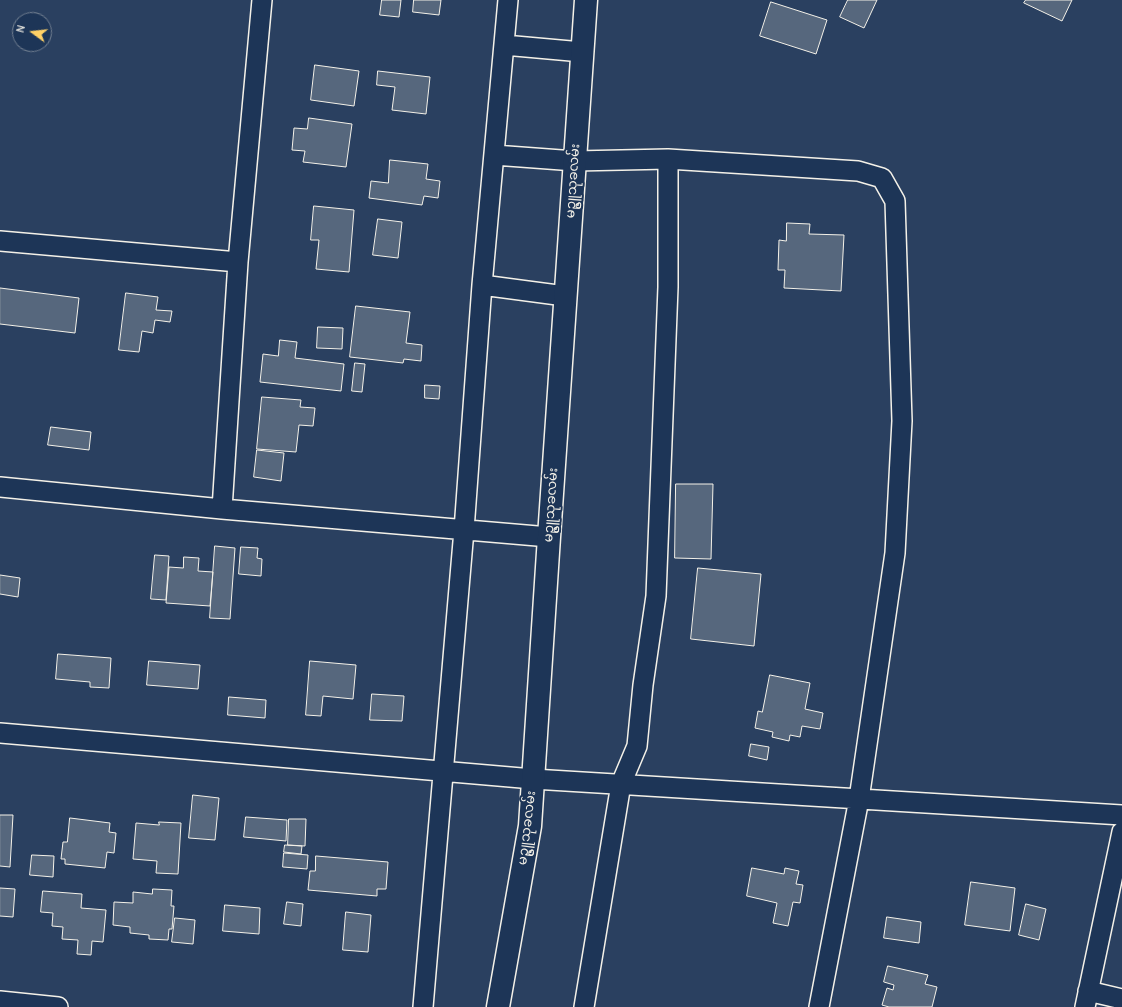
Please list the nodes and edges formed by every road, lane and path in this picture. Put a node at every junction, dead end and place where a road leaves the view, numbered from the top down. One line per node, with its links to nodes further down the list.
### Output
1 (262, 0): 10 (street)
2 (508, 0): 4 (street)
3 (586, 0): 5 (street, မဥ္ဇူသုခလမ်း)
4 (504, 45): 5 (street); 6 (street)
5 (582, 52): 8 (street, မဥ္ဇူသုခလမ်း)
6 (494, 155): 8 (street); 11 (street)
7 (668, 160): 8 (street); 20 (street); 21 (street)
8 (575, 161): 12 (street, မဥ္ဇူသုခလမ်း)
9 (0, 241): 10 (street)
10 (238, 262): 14 (street)
11 (482, 285): 12 (street); 15 (street)
12 (565, 296): 16 (street, မဥ္ဇူသုခလမ်း)
13 (0, 487): 14 (street)
14 (222, 509): 15 (street)
15 (464, 530): 16 (street); 18 (street)
16 (549, 537): 19 (street, မဥ္ဇူသုခလမ်း)
17 (0, 733): 18 (street)
18 (443, 771): 19 (street); 28 (street)
19 (533, 779): 20 (street); 29 (street, မဥ္ဇူသုခလမ်း)
20 (621, 784): 21 (street); 30 (street)
21 (859, 799): 22 (street); 31 (street)
22 (1122, 815)
23 (1122, 832): 24 (street)
24 (1087, 999): 25 (street)
25 (1122, 999)
26 (0, 1001): 27 (street)
27 (58, 1007)
28 (424, 1007)
29 (498, 1007)
30 (584, 1007)
31 (819, 1007)

